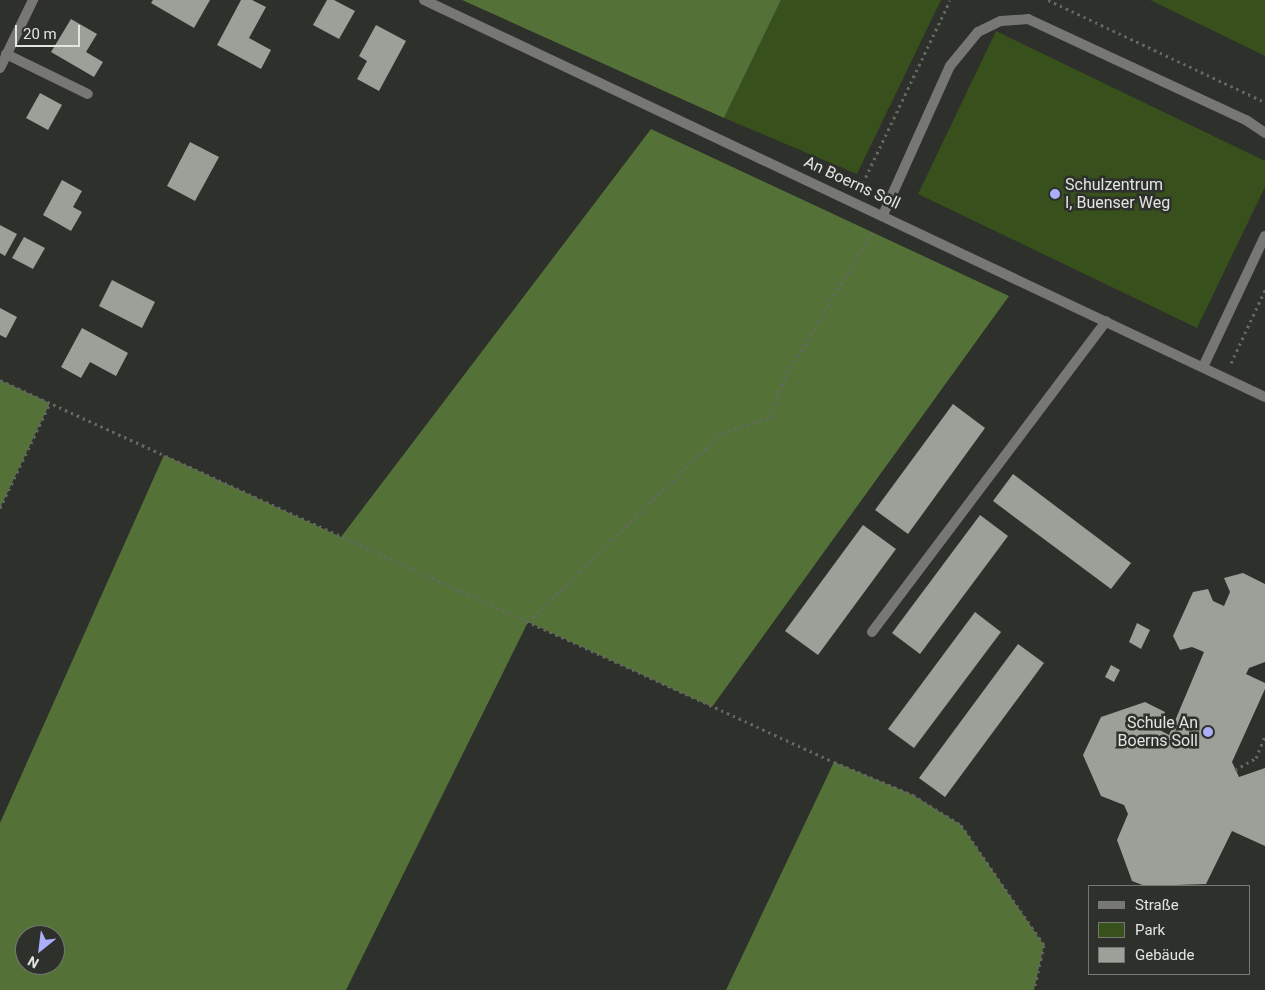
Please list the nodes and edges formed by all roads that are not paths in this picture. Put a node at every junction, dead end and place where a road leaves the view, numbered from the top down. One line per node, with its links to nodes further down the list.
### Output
1 (33, 0): 3 (street)
2 (424, 0): 7 (street, An Boerns Soll)
3 (6, 54): 4 (street); 5 (street)
4 (0, 68)
5 (88, 94)
6 (1265, 133): 7 (street)
7 (883, 215): 9 (street, An Boerns Soll)
8 (1265, 236): 10 (street)
9 (1106, 321): 10 (street, An Boerns Soll); 12 (street)
10 (1203, 367): 11 (street, An Boerns Soll)
11 (1265, 396)
12 (872, 632)

